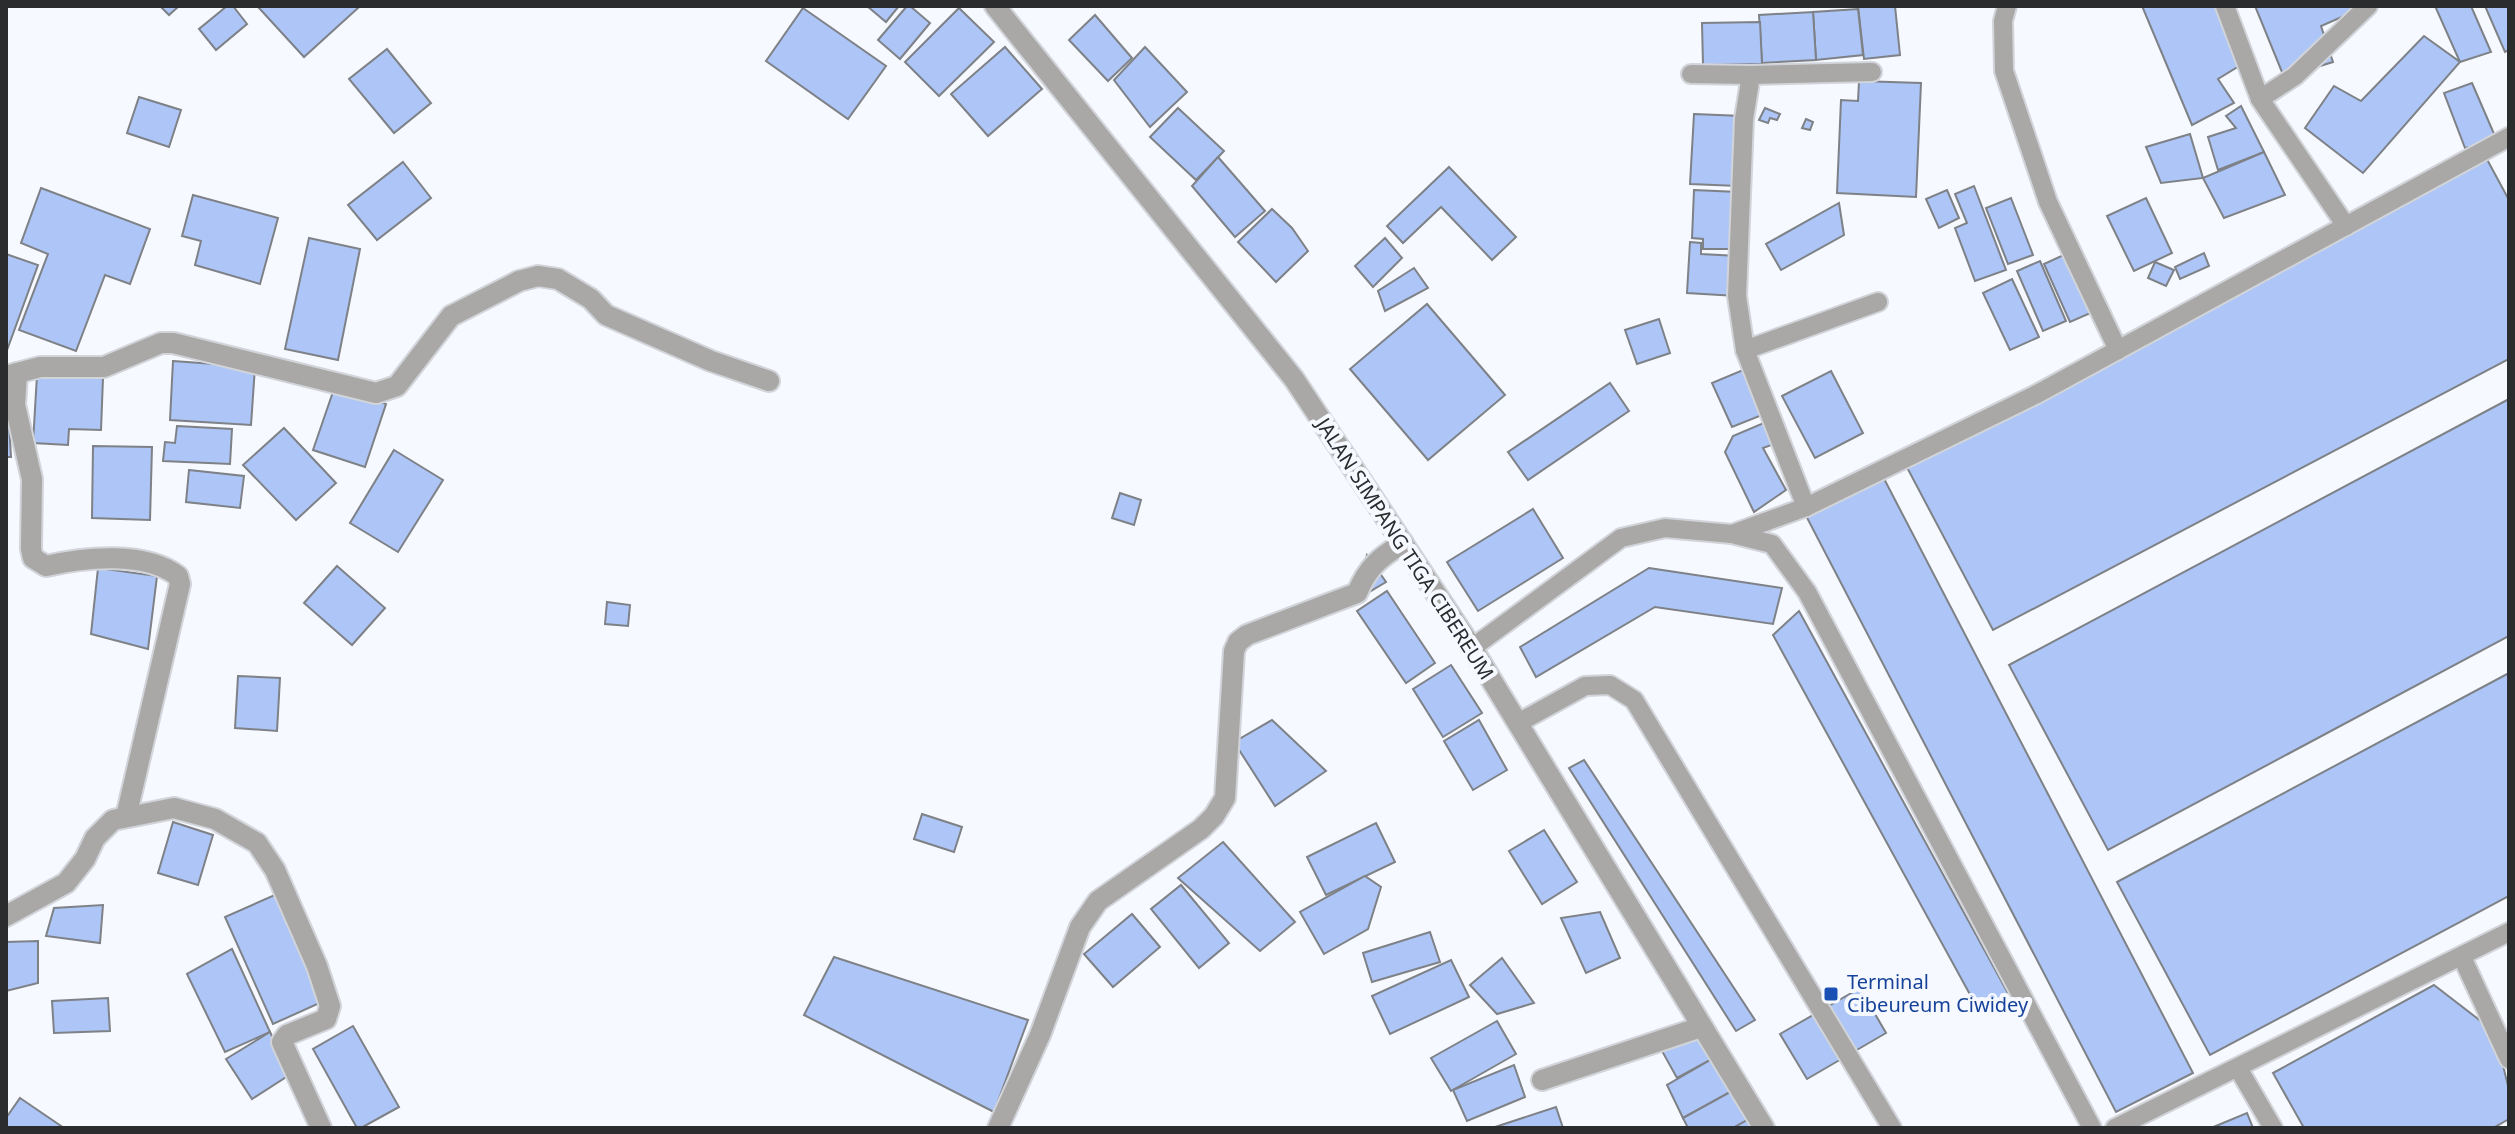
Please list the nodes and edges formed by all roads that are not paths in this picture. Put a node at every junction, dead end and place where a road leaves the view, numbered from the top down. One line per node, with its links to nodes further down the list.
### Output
1 (995, 6): 18 (street, JALAN SIMPANG TIGA CIBEREUM)
2 (2007, 6): 13 (lane)
3 (2225, 6): 8 (lane)
4 (2368, 6): 8 (lane)
5 (1872, 72): 7 (lane)
6 (1691, 74): 7 (lane)
7 (1751, 75): 12 (lane)
8 (2260, 99): 10 (lane)
9 (2509, 137): 10 (lane)
10 (2346, 226): 13 (lane)
11 (1878, 302): 12 (lane)
12 (1745, 350): 16 (lane)
13 (2118, 350): 16 (lane)
14 (12, 375): 15 (street); 21 (street)
15 (769, 381)
16 (1806, 507): 17 (lane)
17 (1732, 534): 19 (lane); 33 (lane)
18 (1403, 543): 19 (street, JALAN SIMPANG TIGA CIBEREUM); 30 (street)
19 (1472, 648): 20 (street, JALAN SIMPANG TIGA CIBEREUM)
20 (1518, 723): 25 (street, JALAN SIMPANG TIGA CIBEREUM); 32 (lane)
21 (126, 817): 22 (street); 29 (street)
22 (6, 916)
23 (2509, 932): 24 (lane)
24 (2462, 957): 26 (lane); 27 (lane)
25 (1701, 1027): 28 (street); 31 (street, JALAN SIMPANG TIGA CIBEREUM)
26 (2509, 1059)
27 (2238, 1068): 34 (lane); 35 (lane)
28 (1542, 1080)
29 (321, 1128)
30 (998, 1128)
31 (1764, 1128)
32 (1892, 1128)
33 (2092, 1128)
34 (2115, 1128)
35 (2273, 1128)

